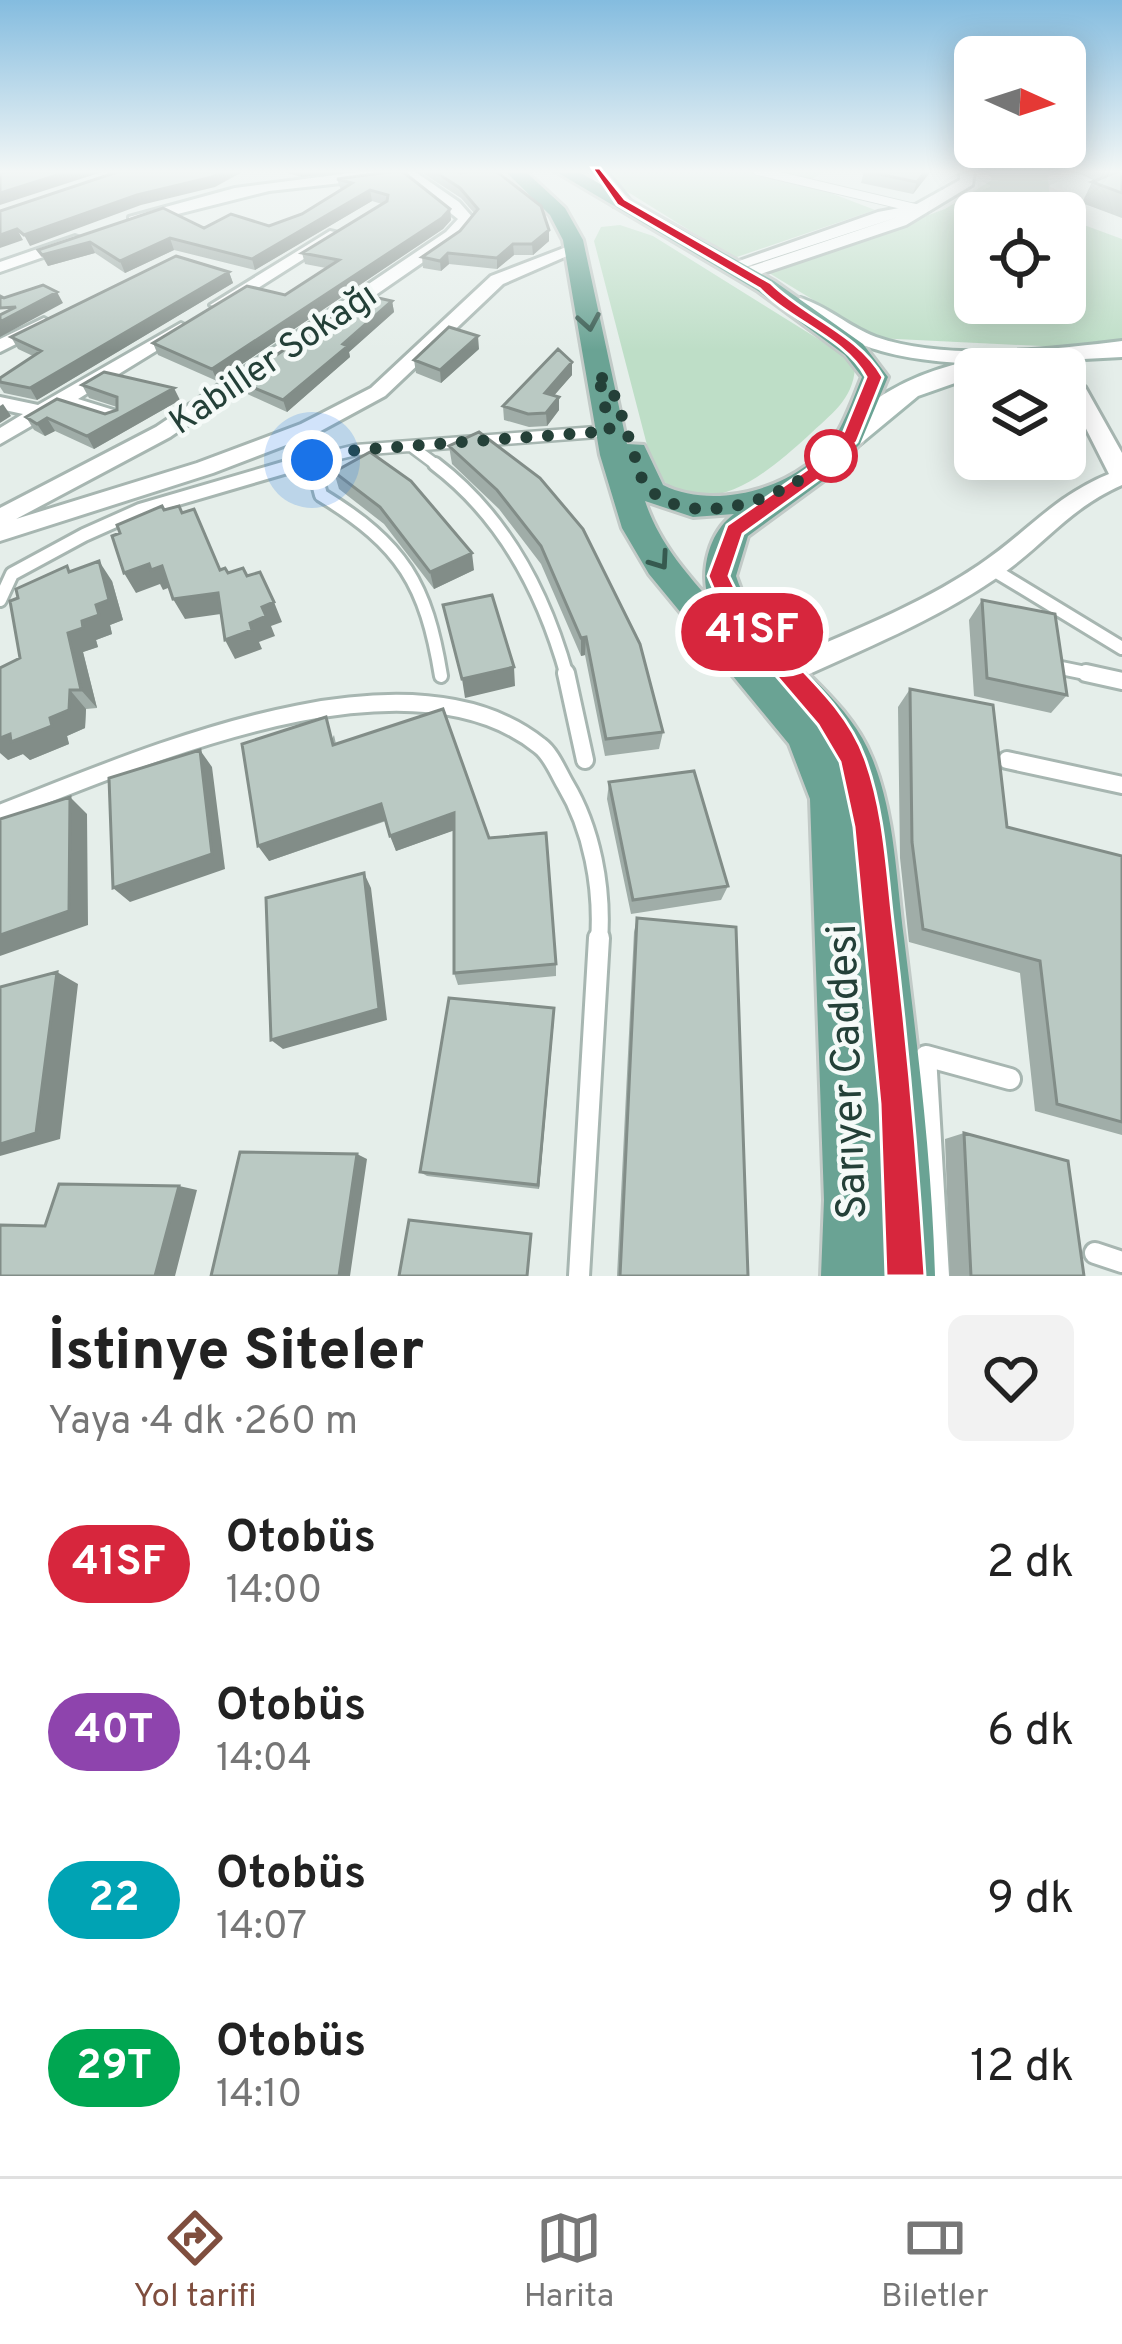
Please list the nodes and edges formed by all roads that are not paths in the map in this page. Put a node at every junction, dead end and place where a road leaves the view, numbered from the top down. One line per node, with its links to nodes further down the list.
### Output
1 (339, 231): 13 (street)
2 (456, 231): 35 (street, Kabiller Sokağı)
3 (565, 231): 10 (main road, Sarıyer Caddesi)
4 (594, 231): 10 (main road)
5 (659, 231): 9 (main road)
6 (672, 231): 9 (main road, Sarıyer Caddesi)
7 (876, 231): 12 (street)
8 (90, 236): 11 (street)
9 (692, 242): 12 (main road, Sarıyer Caddesi)
10 (578, 261): 21 (main road, Sarıyer Caddesi, one-way to 21); 36 (street)
11 (0, 267)
12 (748, 275): 19 (main road); 31 (main road, Sarıyer Caddesi)
13 (248, 278): 14 (street); 24 (street)
14 (293, 284)
15 (73, 309): 16 (street)
16 (30, 329): 17 (street); 18 (street)
17 (0, 337)
18 (0, 346)
19 (1122, 349)
20 (1122, 364): 22 (main road)
21 (598, 372): 29 (main road, Sarıyer Caddesi); 34 (main road)
22 (1086, 374)
23 (954, 375): 31 (main road)
24 (65, 401): 27 (street); 28 (street)
25 (1086, 402): 37 (street)
26 (0, 403): 27 (street)
27 (40, 412): 30 (street)
28 (113, 416)
29 (610, 431): 32 (lane); 53 (main road, Sarıyer Caddesi, one-way to 53)
30 (0, 437)
31 (850, 438): 34 (main road, Sarıyer Caddesi)
32 (410, 446): 33 (lane); 45 (lane)
33 (312, 460): 38 (lane); 43 (lane)
34 (812, 474): 42 (main road, Sarıyer Caddesi)
35 (0, 518)
36 (0, 533)
37 (992, 568): 40 (lane); 42 (street)
38 (6, 577): 39 (lane)
39 (0, 600)
40 (1122, 648)
41 (1061, 668): 44 (lane)
42 (786, 672): 54 (main road, Sarıyer Caddesi)
43 (441, 677)
44 (1122, 681)
45 (584, 760)
46 (1007, 760): 47 (lane)
47 (1122, 784)
48 (0, 813): 52 (lane)
49 (1010, 1079): 55 (lane)
50 (1095, 1253): 51 (lane)
51 (1122, 1262)
52 (579, 1276)
53 (851, 1276)
54 (905, 1276)
55 (938, 1276)

